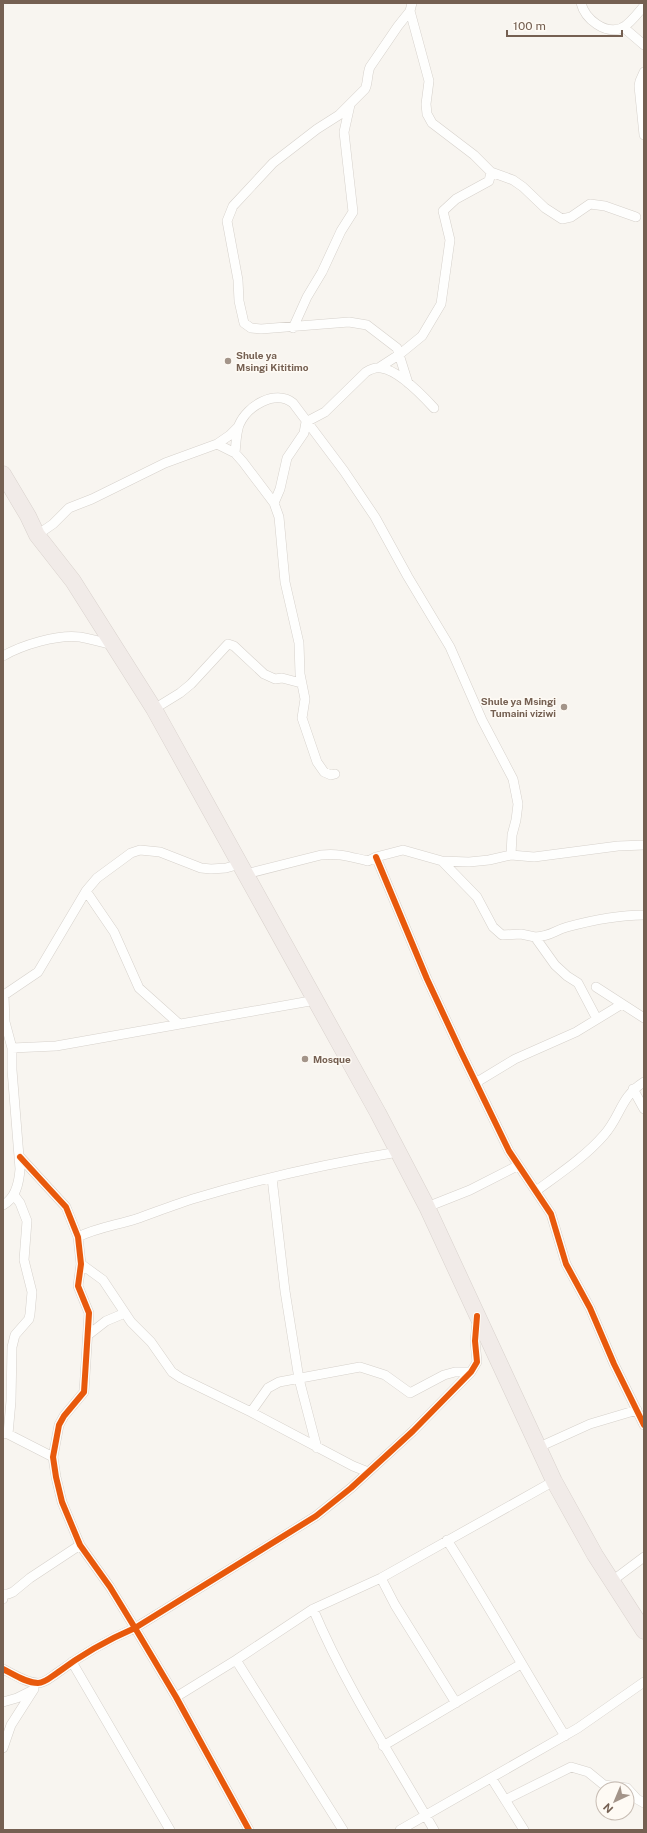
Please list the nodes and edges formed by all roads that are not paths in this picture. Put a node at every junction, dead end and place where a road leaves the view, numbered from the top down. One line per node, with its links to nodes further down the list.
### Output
1 (581, 3): 4 (street)
2 (644, 6): 4 (street)
3 (411, 7): 7 (street); 9 (street)
4 (623, 27): 5 (street)
5 (644, 45)
6 (644, 72): 8 (street)
7 (350, 106): 11 (street); 11 (street)
8 (644, 135)
9 (491, 172): 10 (street); 12 (street)
10 (636, 217)
11 (293, 328): 12 (street)
12 (400, 354): 13 (street); 14 (street)
13 (380, 367): 14 (street); 16 (street)
14 (408, 383): 15 (street)
15 (434, 408)
16 (306, 422): 17 (street); 21 (street); 29 (street)
17 (240, 424): 18 (street); 19 (street)
18 (217, 444): 19 (street); 22 (street)
19 (235, 453): 21 (street)
20 (3, 474): 22 (highway)
21 (274, 503): 25 (street)
22 (37, 535): 23 (highway)
23 (113, 645): 24 (street); 26 (highway)
24 (3, 656)
25 (301, 682): 26 (street); 27 (street)
26 (154, 709): 32 (highway)
27 (334, 774)
28 (644, 845): 29 (street)
29 (511, 855): 31 (street)
30 (376, 857): 31 (street); 32 (street); 48 (street)
31 (442, 861): 35 (street)
32 (243, 869): 33 (street); 38 (highway)
33 (86, 891): 37 (street); 44 (street)
34 (644, 915): 35 (street)
35 (535, 937): 43 (street)
36 (596, 987): 39 (street)
37 (3, 995): 45 (street)
38 (316, 1000): 44 (street); 52 (highway)
39 (622, 1004): 40 (street); 43 (street)
40 (632, 1011): 41 (street); 42 (street)
41 (644, 1011)
42 (644, 1018)
43 (597, 1019): 48 (street)
44 (178, 1023): 45 (street)
45 (12, 1048): 46 (street)
46 (12, 1070): 47 (street); 53 (street)
47 (3, 1076)
48 (477, 1082): 54 (street)
49 (644, 1082): 50 (street)
50 (633, 1089): 51 (street); 56 (street)
51 (644, 1109)
52 (398, 1152): 55 (street); 59 (highway)
53 (20, 1157): 57 (street); 60 (street)
54 (518, 1166): 56 (street); 59 (street)
55 (272, 1178): 60 (street); 66 (street)
56 (536, 1191): 67 (street)
57 (14, 1195): 58 (street); 70 (street)
58 (3, 1205)
59 (427, 1207): 63 (highway)
60 (78, 1238): 61 (street)
61 (81, 1264): 62 (street); 64 (street)
62 (125, 1313): 64 (street); 68 (street)
63 (477, 1316): 65 (street); 72 (highway)
64 (88, 1335): 73 (street)
65 (471, 1372): 66 (street); 74 (street)
66 (299, 1378): 68 (street); 71 (street)
67 (637, 1410): 69 (street); 72 (street)
68 (252, 1412): 71 (street)
69 (644, 1425)
70 (5, 1433): 73 (street)
71 (317, 1448): 74 (street)
72 (537, 1448): 75 (highway)
73 (53, 1457): 77 (street)
74 (368, 1472): 83 (street)
75 (554, 1481): 76 (street); 80 (highway)
76 (447, 1540): 79 (street); 87 (street)
77 (80, 1545): 81 (street); 83 (street)
78 (644, 1557): 80 (street)
79 (381, 1578): 82 (street); 93 (street)
80 (612, 1581): 84 (highway)
81 (3, 1599)
82 (313, 1610): 85 (street); 95 (street)
83 (135, 1628): 86 (street); 91 (street)
84 (644, 1631)
85 (236, 1660): 91 (street); 103 (street)
86 (72, 1662): 90 (street); 101 (street)
87 (521, 1664): 93 (street); 94 (street)
88 (3, 1669): 90 (street)
89 (644, 1682): 94 (street)
90 (37, 1686): 92 (street); 96 (street)
91 (176, 1697): 102 (street)
92 (3, 1702)
93 (456, 1703): 95 (street)
94 (565, 1736): 97 (street)
95 (383, 1746): 100 (street)
96 (3, 1748)
97 (492, 1779): 98 (street); 100 (street)
98 (505, 1800): 99 (street); 106 (street)
99 (644, 1804)
100 (425, 1815): 104 (street); 105 (street)
101 (170, 1830)
102 (249, 1830)
103 (343, 1830)
104 (400, 1830)
105 (434, 1830)
106 (524, 1830)

